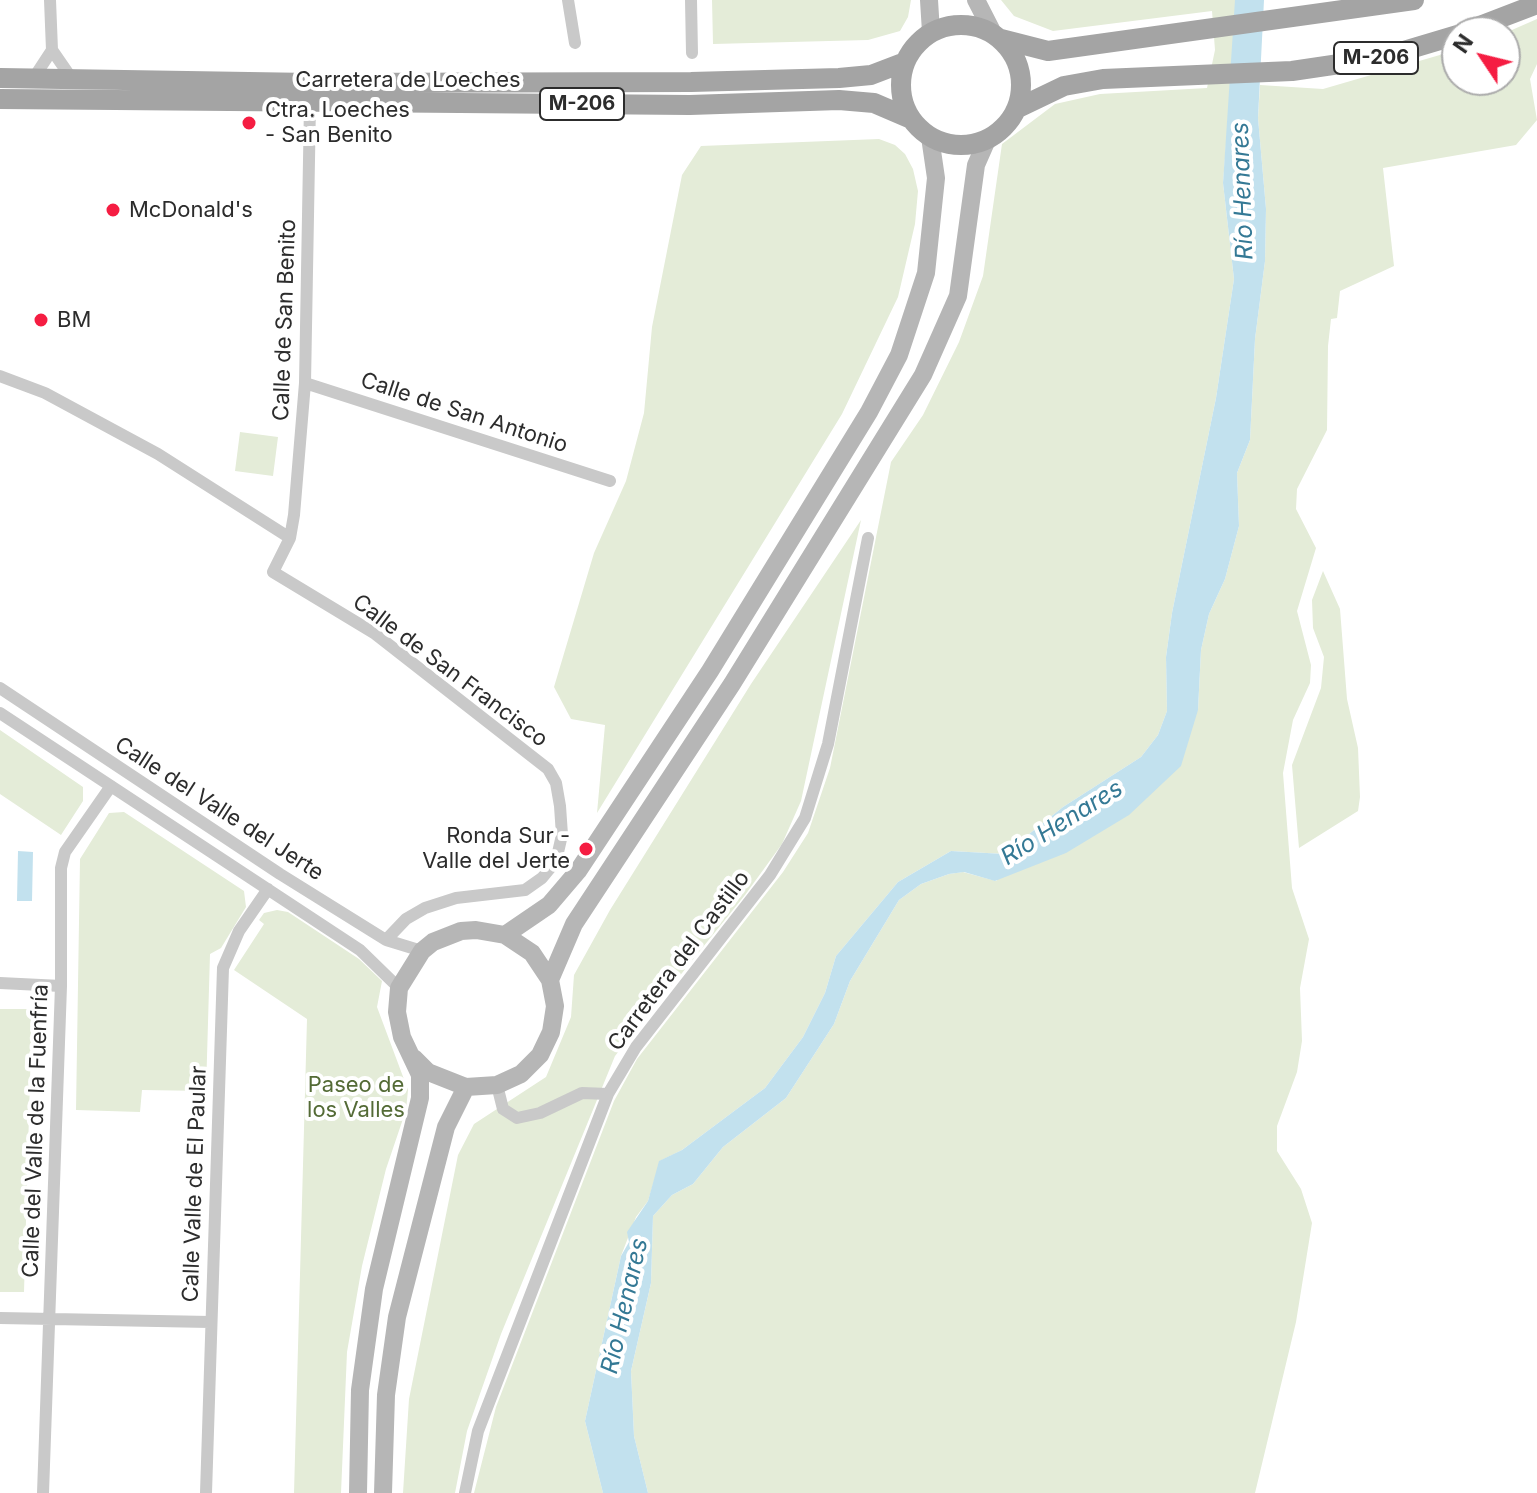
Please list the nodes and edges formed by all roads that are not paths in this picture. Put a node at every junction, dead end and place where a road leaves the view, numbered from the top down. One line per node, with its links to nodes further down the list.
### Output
1 (50, 0): 13 (street)
2 (568, 0): 12 (street)
3 (691, 0): 14 (street)
4 (929, 0): 9 (main road)
5 (976, 0): 10 (main road)
6 (1414, 0): 10 (main road, M-206)
7 (1537, 4): 8 (main road)
8 (1506, 16)
9 (931, 32): 10 (main road, M-206); 15 (main road, M-206)
10 (998, 37): 21 (main road)
11 (1441, 40): 21 (main road, M-206)
12 (575, 43)
13 (52, 50): 17 (street); 18 (street)
14 (692, 53)
15 (905, 62): 18 (main road, Carretera de Loeches / M-206); 22 (main road)
16 (0, 78): 17 (main road, Carretera de Loeches / M-206)
17 (33, 79): 18 (main road, Carretera de Loeches / M-206)
18 (72, 79)
19 (0, 99): 20 (main road, Carretera de Loeches / M-206)
20 (310, 104): 22 (main road, Carretera de Loeches / M-206); 26 (street, Calle de San Benito)
21 (1016, 109): 24 (main road, M-206)
22 (909, 118): 23 (main road, M-206)
23 (930, 137): 24 (main road); 34 (main road)
24 (987, 140): 37 (main road)
25 (0, 376): 28 (street)
26 (305, 383): 27 (street, Calle de San Antonio); 28 (street, Calle de San Benito)
27 (610, 481)
28 (290, 538): 35 (street, Calle de San Francisco)
29 (868, 538): 44 (street, Carretera del Castillo)
30 (0, 688): 35 (street, Calle del Valle del Jerte)
31 (0, 713): 32 (street, Calle del Valle del Jerte)
32 (111, 786): 33 (street, Calle del Valle del Jerte); 39 (street, Calle del Valle de la Fuenfría)
33 (268, 889): 40 (street, Calle del Valle del Jerte); 47 (street, Calle Valle de El Paular)
34 (505, 935): 36 (main road); 37 (main road)
35 (386, 940): 36 (street, Calle del Valle del Jerte)
36 (422, 951): 40 (main road)
37 (550, 980): 42 (main road)
38 (0, 983): 39 (street)
39 (61, 986): 46 (street, Calle del Valle de la Fuenfría)
40 (399, 988): 41 (main road)
41 (414, 1058): 43 (main road); 50 (main road)
42 (497, 1085): 43 (main road); 44 (street)
43 (466, 1087): 51 (main road)
44 (608, 1094): 52 (street, Carretera del Castillo)
45 (0, 1318): 46 (street)
46 (51, 1319): 47 (street); 48 (street, Calle del Valle de la Fuenfría)
47 (210, 1322): 49 (street, Calle Valle de El Paular)
48 (43, 1493)
49 (206, 1493)
50 (358, 1493)
51 (383, 1493)
52 (465, 1493)

